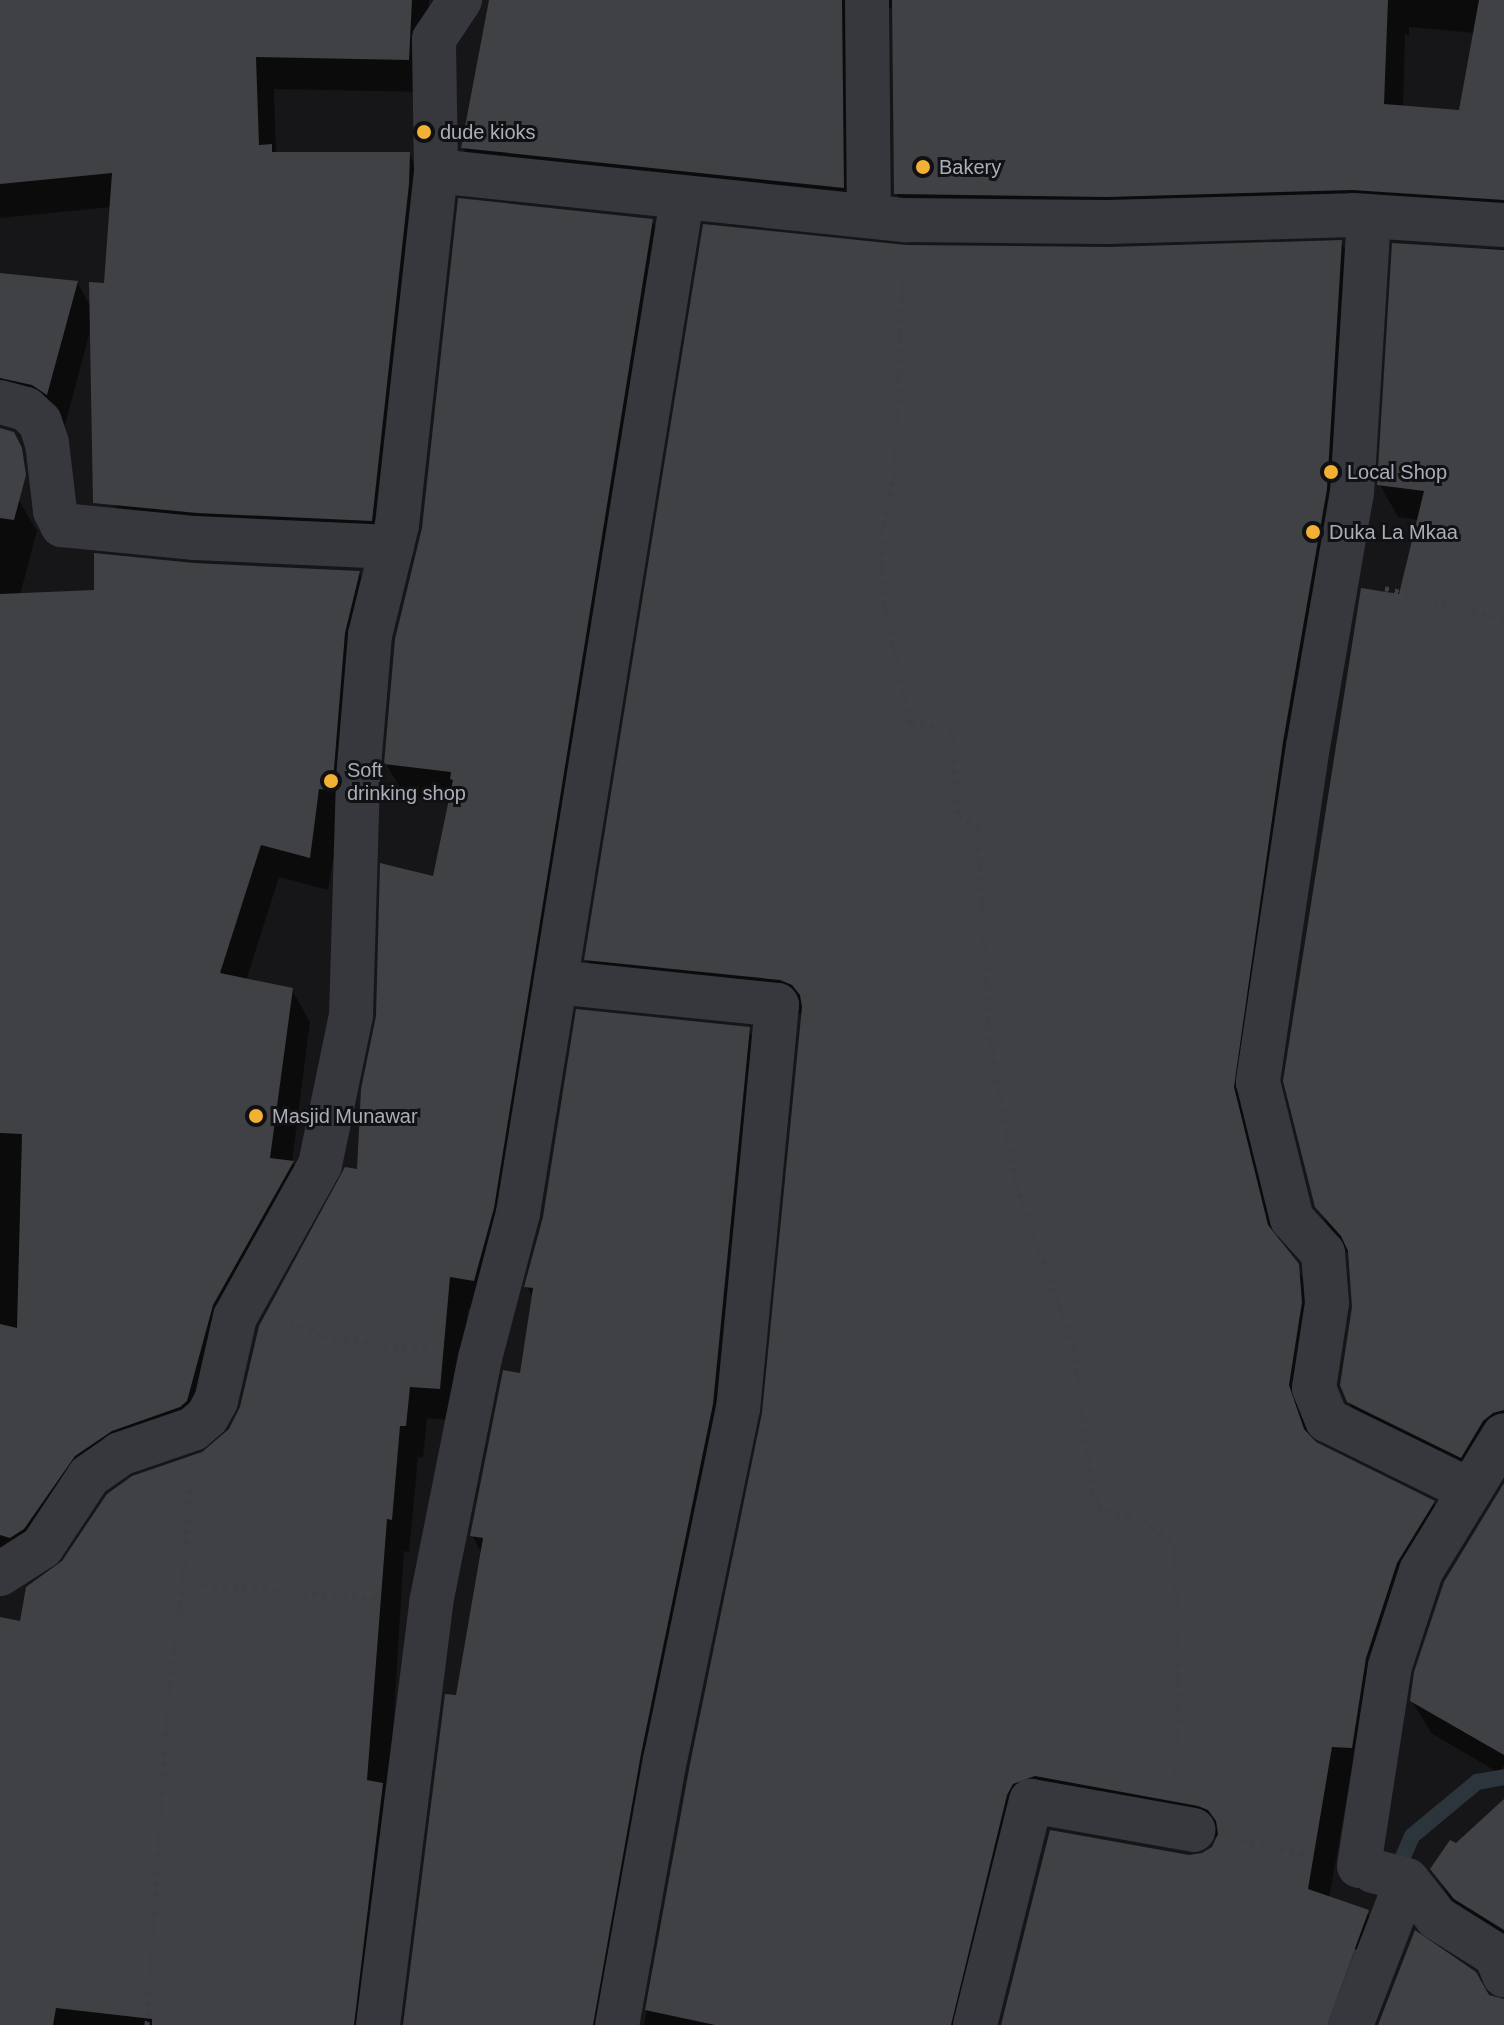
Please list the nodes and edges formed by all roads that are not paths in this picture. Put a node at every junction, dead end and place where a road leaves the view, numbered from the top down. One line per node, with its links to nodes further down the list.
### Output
1 (460, 0): 3 (street)
2 (867, 0): 7 (street)
3 (433, 19): 4 (street)
4 (436, 171): 5 (street); 10 (street)
5 (682, 199): 7 (street); 11 (street)
6 (1369, 216): 7 (street); 8 (street); 13 (street)
7 (887, 218)
8 (1504, 225)
9 (0, 402): 10 (street)
10 (392, 547): 14 (street)
11 (556, 982): 18 (street); 19 (street)
12 (1504, 1435): 13 (street)
13 (1469, 1490): 16 (street)
14 (0, 1574)
15 (1193, 1830): 20 (street)
16 (1385, 1874): 17 (street); 21 (street)
17 (1504, 1975)
18 (378, 2025)
19 (617, 2025)
20 (975, 2025)
21 (1351, 2025)

